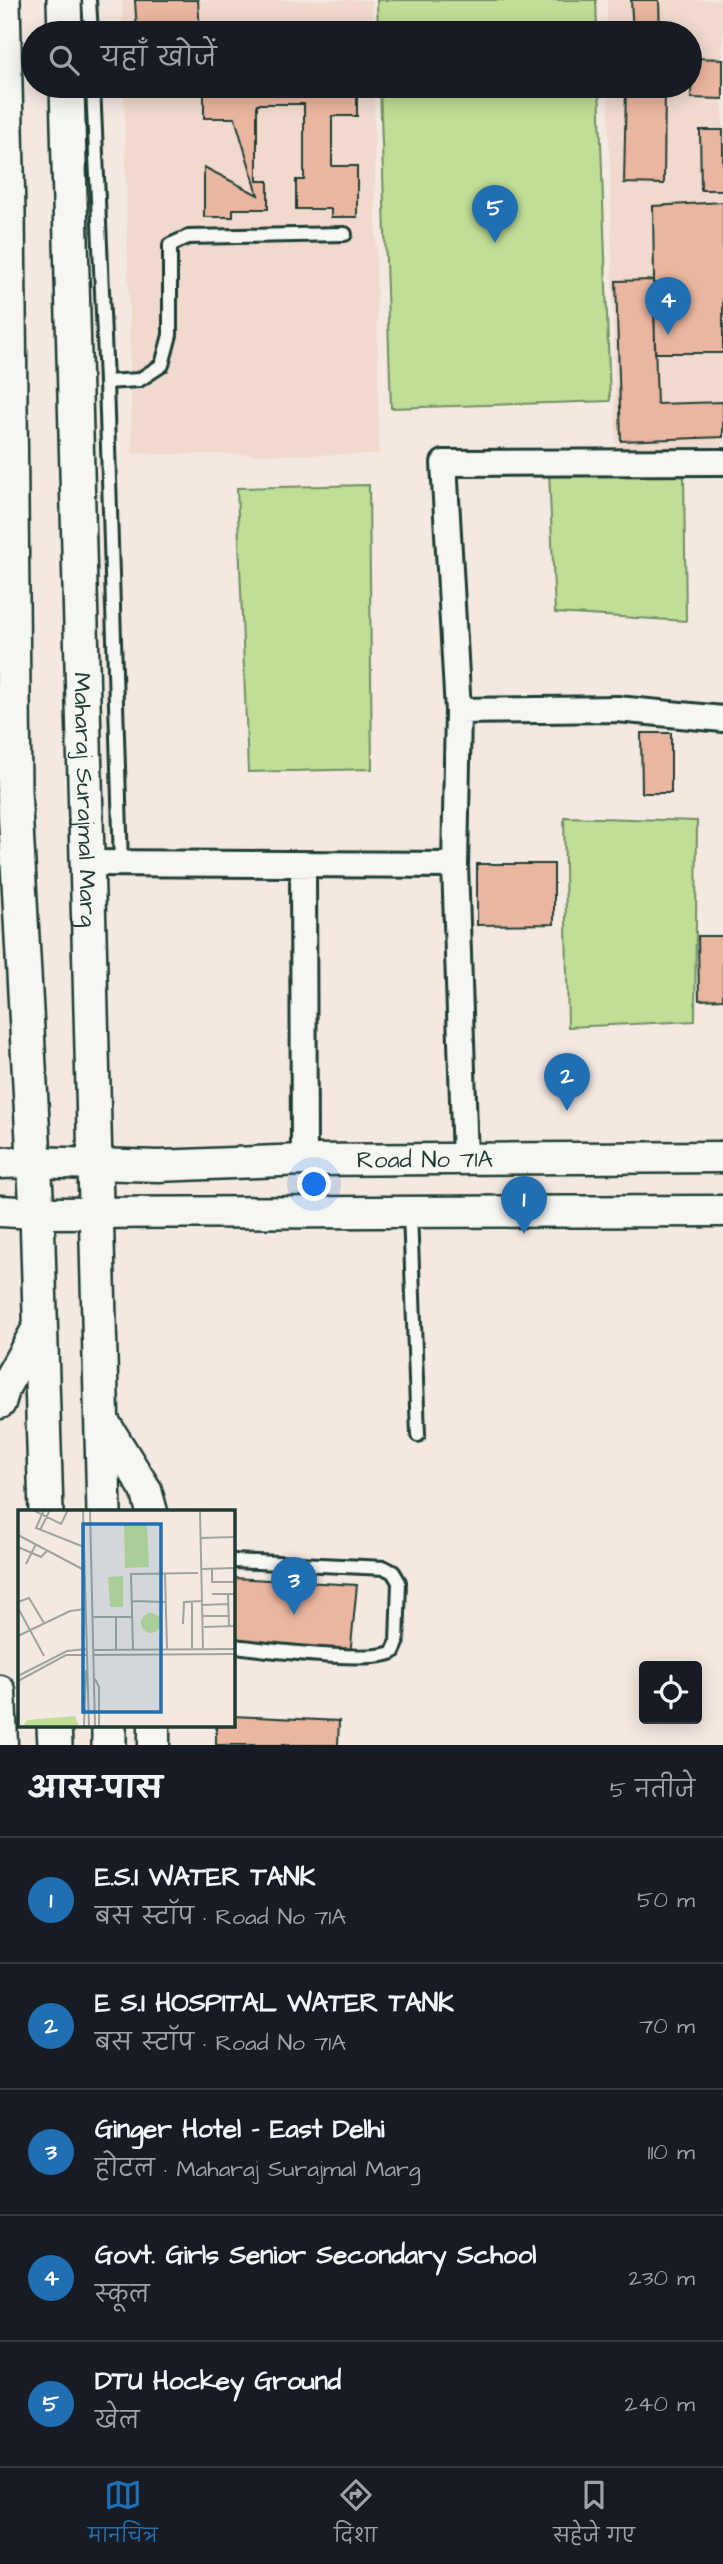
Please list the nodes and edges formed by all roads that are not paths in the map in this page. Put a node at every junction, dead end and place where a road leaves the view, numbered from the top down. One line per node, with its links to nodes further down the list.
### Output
1 (3, 0): 8 (main road)
2 (64, 0): 4 (main road)
3 (89, 0): 5 (lane)
4 (65, 21)
5 (90, 21)
6 (67, 98): 16 (main road, Maharaj Surajmal Marg)
7 (94, 98): 10 (lane)
8 (4, 212): 11 (main road)
9 (345, 234): 10 (lane)
10 (106, 382): 17 (lane)
11 (5, 421): 15 (main road)
12 (723, 461): 13 (street)
13 (458, 712): 14 (street); 18 (street)
14 (723, 719)
15 (7, 791): 23 (main road)
16 (88, 863): 17 (street); 25 (main road, Maharaj Surajmal Marg)
17 (121, 864): 19 (street)
18 (454, 865): 19 (street); 21 (street)
19 (303, 866): 22 (street)
20 (723, 1157): 21 (street, Road No 71A)
21 (465, 1159): 22 (street, Road No 71A)
22 (304, 1160): 25 (street, Road No 71A)
23 (33, 1162): 24 (street, Road No 71A); 25 (street, Road No 71A); 30 (main road)
24 (0, 1163)
25 (96, 1165): 28 (main road, Maharaj Surajmal Marg)
26 (0, 1211): 30 (street)
27 (723, 1211): 29 (street)
28 (97, 1212): 29 (street); 30 (street); 33 (main road, Maharaj Surajmal Marg)
29 (410, 1212): 34 (lane)
30 (37, 1213): 31 (main road)
31 (39, 1326): 32 (street); 35 (main road)
32 (0, 1403)
33 (102, 1419): 36 (main road, Maharaj Surajmal Marg); 37 (street)
34 (418, 1435)
35 (46, 1510)
36 (104, 1510)
37 (151, 1510)
38 (234, 1561): 39 (lane)
39 (234, 1646)
40 (0, 1691): 41 (street)
41 (2, 1745)

